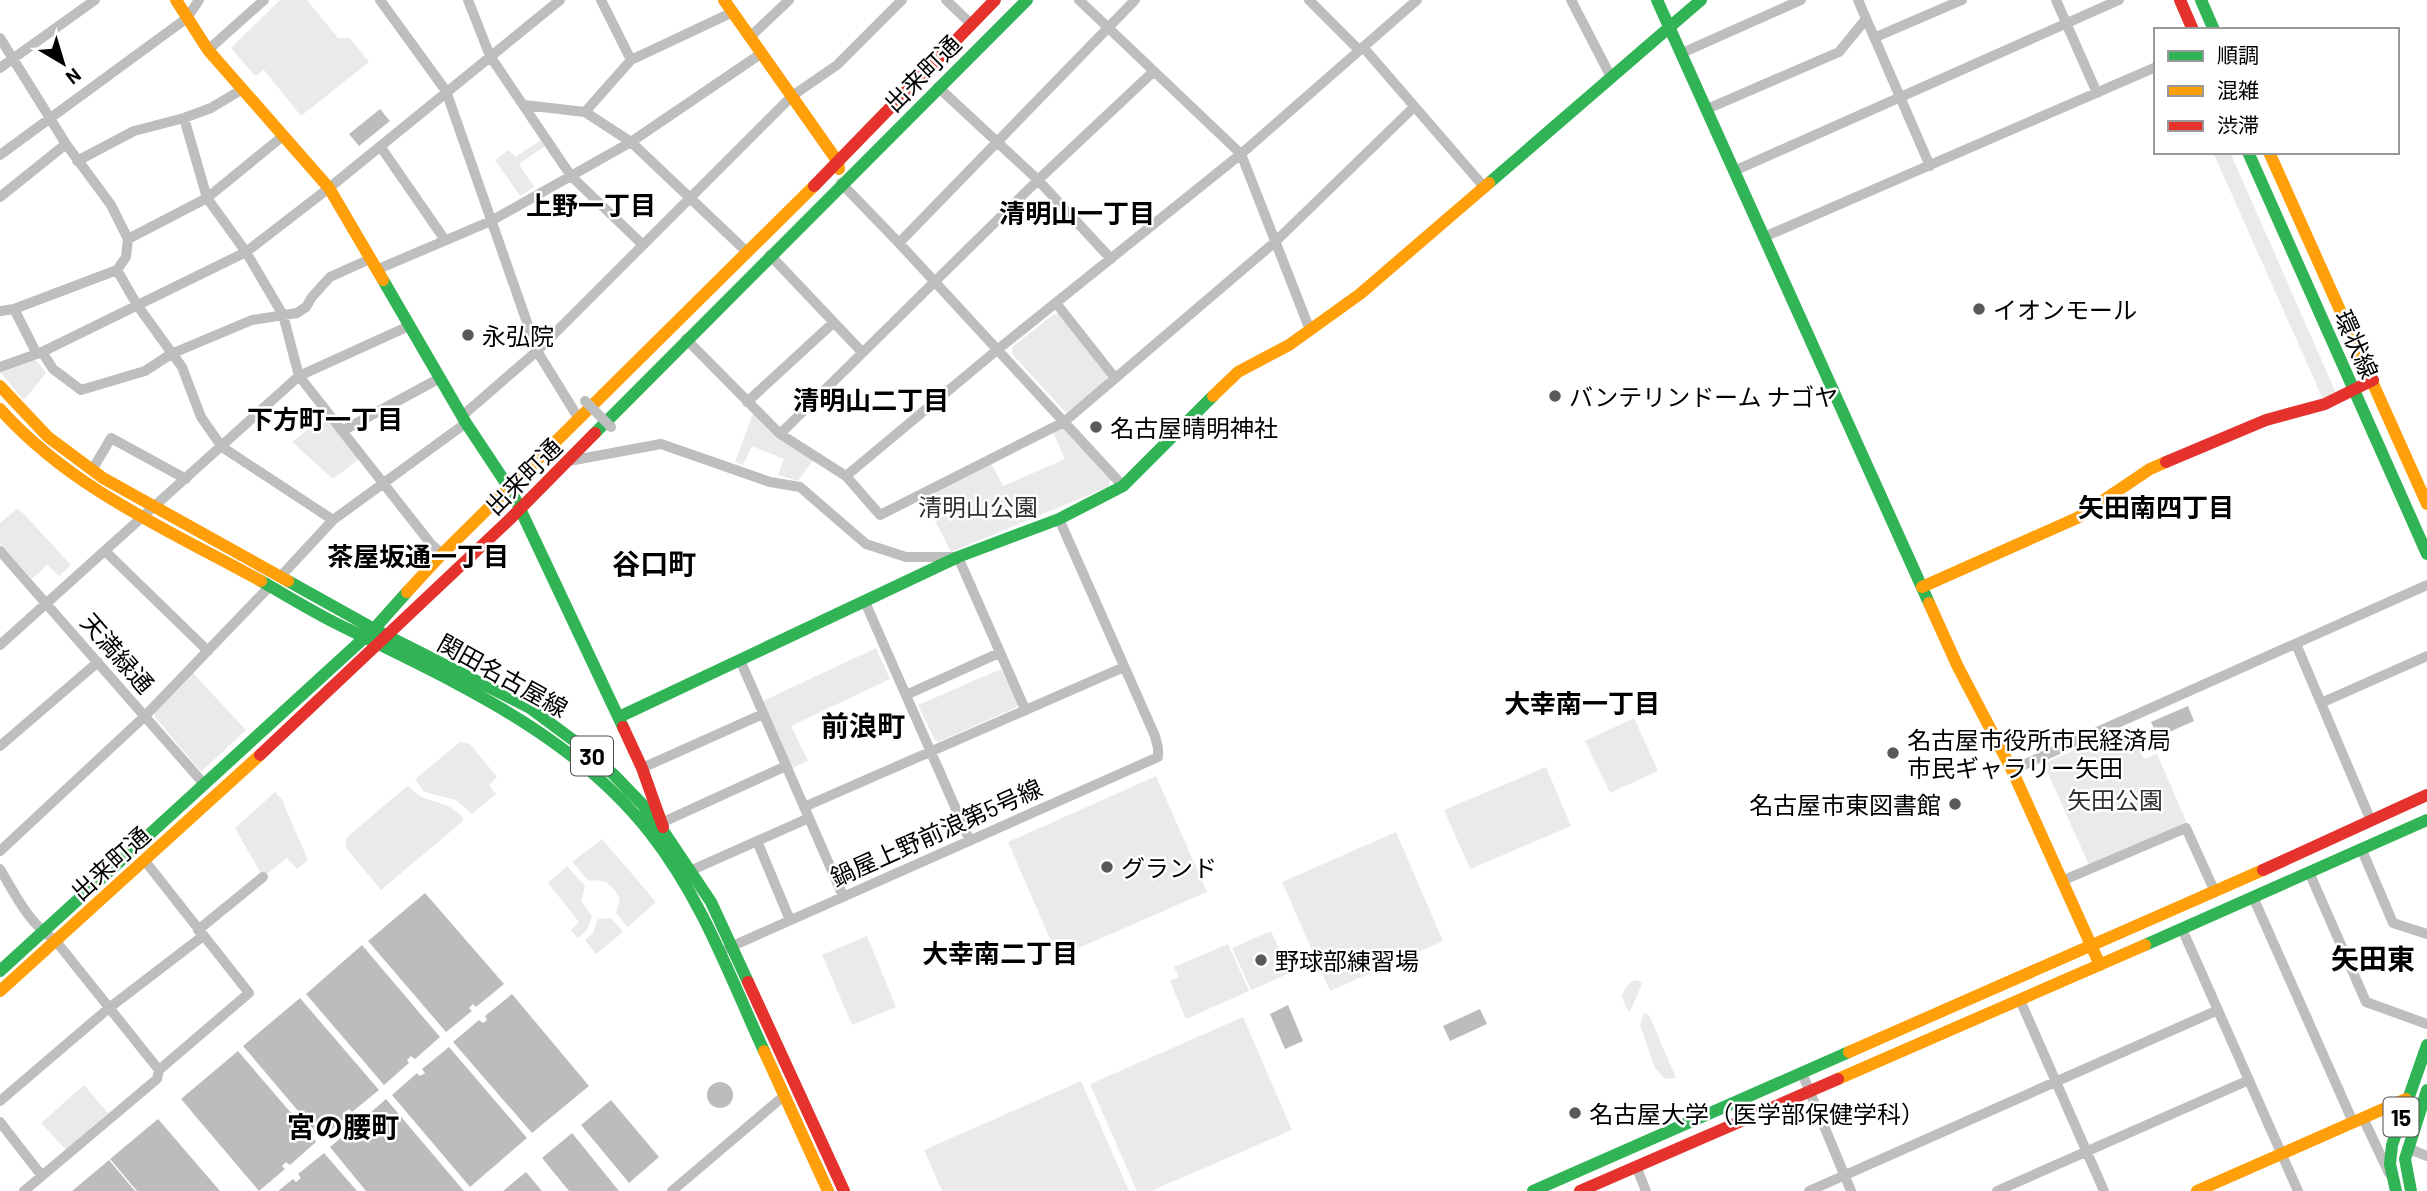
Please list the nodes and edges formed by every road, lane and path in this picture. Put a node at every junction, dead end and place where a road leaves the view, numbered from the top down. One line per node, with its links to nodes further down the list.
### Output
1 (95, 0): 46 (street)
2 (176, 0): 30 (main road)
3 (198, 0): 30 (street)
4 (264, 0): 42 (street)
5 (380, 0): 54 (street)
6 (468, 0): 45 (street)
7 (561, 0): 45 (street)
8 (601, 0): 47 (street)
9 (724, 0): 29 (main road)
10 (789, 0): 38 (street)
11 (902, 0): 56 (street)
12 (946, 0): 32 (street)
13 (995, 0): 32 (main road, 出来町通)
14 (1027, 0): 52 (main road, 出来町通)
15 (1079, 0): 35 (street)
16 (1135, 0): 35 (street)
17 (1417, 0): 41 (street)
18 (1571, 0): 51 (street)
19 (1657, 0): 34 (main road)
20 (1701, 0): 34 (main road)
21 (1801, 0): 44 (street)
22 (1858, 0): 31 (street)
23 (1962, 0): 39 (street)
24 (2056, 0): 33 (street)
25 (2119, 0): 33 (street)
26 (2180, 0): 36 (main road)
27 (2201, 0): 37 (main road)
28 (1313, 1): 41 (street)
29 (733, 12): 38 (main road); 47 (street)
30 (187, 18): 42 (main road); 62 (street)
31 (1866, 19): 39 (street); 60 (street)
32 (970, 23): 74 (main road, 出来町通)
33 (2067, 24): 55 (street); 57 (street)
34 (1670, 26): 44 (main road); 51 (main road)
35 (1108, 27): 50 (street); 66 (street)
36 (2192, 28)
37 (2213, 28)
38 (750, 37): 43 (main road)
39 (1876, 37): 57 (street)
40 (0, 38): 46 (street)
41 (1361, 48): 59 (street); 69 (street)
42 (208, 50): 53 (main road)
43 (762, 53): 56 (main road); 65 (street)
44 (1682, 53): 60 (main road)
45 (490, 56): 54 (street); 58 (street)
46 (13, 58): 48 (street); 62 (street)
47 (631, 60): 61 (street)
48 (0, 68)
49 (2154, 68): 55 (street)
50 (1154, 71): 69 (street); 78 (street)
51 (1611, 77): 81 (main road)
52 (937, 87): 66 (street); 79 (main road, 出来町通)
53 (241, 90): 63 (street); 64 (main road)
54 (446, 91): 68 (street); 85 (street)
55 (2097, 93): 75 (street)
56 (792, 96): 74 (main road); 83 (street)
57 (1901, 97): 75 (street); 76 (street)
58 (524, 105): 61 (street); 77 (street)
59 (1414, 107): 81 (street); 89 (street)
60 (1707, 109): 76 (main road)
61 (585, 112): 65 (street)
62 (50, 118): 67 (street); 72 (street)
63 (184, 118): 73 (street); 84 (street)
64 (283, 136): 80 (main road); 84 (street)
65 (631, 142): 77 (street); 83 (street)
66 (996, 142): 78 (street); 90 (street)
67 (66, 144): 73 (street); 82 (street)
68 (380, 146): 80 (street); 88 (street)
69 (1241, 153): 89 (street); 95 (street)
70 (2249, 154): 119 (main road, 環状線)
71 (2270, 154): 117 (main road, 環状線)
72 (0, 155)
73 (77, 161): 87 (street)
74 (838, 162): 79 (main road); 93 (main road, 出来町通)
75 (1930, 166): 86 (street)
76 (1734, 171): 86 (main road)
77 (571, 176): 85 (street); 91 (street)
78 (1038, 180): 95 (street); 98 (street)
79 (841, 183): 90 (street); 94 (main road, 出来町通)
80 (329, 188): 92 (street); 96 (main road)
81 (1485, 188): 106 (main road)
82 (0, 197)
83 (689, 197): 91 (street); 93 (street)
84 (207, 198): 87 (street); 92 (street)
85 (491, 221): 88 (street); 109 (street)
86 (1764, 237): 151 (main road)
87 (128, 239): 97 (street)
88 (445, 240): 96 (street)
89 (1275, 242): 106 (street); 115 (street)
90 (899, 243): 98 (street)
91 (642, 244): 109 (street)
92 (246, 252): 100 (street); 103 (street)
93 (748, 253): 124 (main road, 出来町通)
94 (770, 255): 104 (street); 107 (main road, 出来町通)
95 (1111, 259): 99 (street)
96 (373, 264): 103 (street); 105 (main road)
97 (117, 270): 100 (street); 101 (street)
98 (935, 282): 108 (street); 110 (street)
99 (1056, 303): 108 (street); 115 (street)
100 (137, 304): 111 (street); 112 (street)
101 (14, 309): 102 (street); 111 (street)
102 (0, 311)
103 (283, 315): 112 (street); 114 (street)
104 (834, 323): 110 (street); 121 (street)
105 (410, 326): 114 (street); 116 (main road)
106 (1310, 330): 135 (main road)
107 (685, 339): 121 (street); 130 (main road, 出来町通)
108 (997, 350): 125 (street); 132 (street)
109 (537, 351): 123 (street); 124 (street)
110 (862, 352): 128 (street)
111 (39, 353): 112 (street); 113 (street)
112 (171, 354): 129 (street)
113 (0, 367)
114 (299, 376): 127 (street); 129 (street)
115 (1115, 378): 125 (street)
116 (440, 379): 123 (main road); 127 (street)
117 (2373, 380): 119 (main road); 137 (main road, 環状線)
118 (0, 386): 131 (main road, 関田名古屋線 / 30)
119 (2355, 390): 145 (main road, 環状線); 151 (main road)
120 (585, 401): 126 (street, bridge)
121 (747, 402): 128 (street)
122 (0, 409): 140 (main road, 関田名古屋線 / 30)
123 (464, 419): 134 (street); 136 (main road)
124 (579, 419): 136 (main road, 出来町通)
125 (1064, 422): 132 (street); 135 (street)
126 (611, 427)
127 (342, 431): 134 (street)
128 (780, 434): 132 (street)
129 (222, 447): 133 (street); 142 (street)
130 (569, 461): 139 (main road, 出来町通); 147 (street)
131 (92, 470): 133 (street); 138 (main road, 関田名古屋線 / 30)
132 (846, 476)
133 (186, 479): 138 (street)
134 (384, 483): 142 (street); 144 (street)
135 (1124, 486): 141 (main road)
136 (509, 488): 139 (main road); 144 (main road, 出来町通)
137 (2427, 503)
138 (155, 507): 140 (street); 148 (main road, 関田名古屋線 / 30)
139 (520, 509): 155 (main road, 出来町通); 169 (main road)
140 (143, 517): 143 (street); 149 (main road, 関田名古屋線 / 30)
141 (1059, 519): 147 (main road); 163 (street)
142 (333, 520): 148 (street)
143 (105, 551): 153 (street); 158 (street)
144 (442, 554): 154 (main road, 出来町通)
145 (2427, 554)
146 (2, 556): 153 (street, 天満緑通)
147 (958, 557): 152 (main road); 159 (street)
148 (281, 576): 154 (main road, 関田名古屋線 / 30)
149 (270, 586): 154 (main road, 関田名古屋線 / 30); 158 (street)
150 (2427, 586): 156 (street)
151 (1922, 587): 174 (main road)
152 (865, 602): 161 (main road); 164 (street)
153 (47, 604): 157 (street); 162 (street, 天満緑通)
154 (369, 633): 155 (main road, 関田名古屋線 / 30); 175 (main road, 出来町通)
155 (384, 640): 181 (main road, 関田名古屋線 / 30); 184 (main road, 関田名古屋線 / 30); 187 (main road, 出来町通)
156 (2296, 644): 165 (street); 174 (street)
157 (0, 645)
158 (208, 651): 168 (street)
159 (999, 653): 164 (street); 166 (street)
160 (2427, 656): 165 (street)
161 (740, 660): 167 (street); 169 (main road)
162 (98, 662): 168 (street, 天満緑通); 170 (street)
163 (1124, 667): 166 (street); 183 (street, 鍋屋上野前浪第5号線)
164 (906, 695): 171 (street)
165 (2321, 703): 180 (street)
166 (1025, 709): 171 (street)
167 (763, 714): 172 (street); 173 (street)
168 (145, 716): 175 (street, 天満緑通); 186 (street)
169 (619, 717): 173 (main road)
170 (0, 746)
171 (930, 751): 177 (street); 183 (street)
172 (786, 766): 177 (street); 181 (street)
173 (642, 768): 181 (main road)
174 (2012, 770): 192 (main road)
175 (204, 784): 198 (main road, 出来町通)
176 (2427, 795): 180 (main road)
177 (804, 807): 178 (street)
178 (809, 818): 182 (street); 194 (street)
179 (2427, 820): 185 (main road)
180 (2371, 821): 193 (main road)
181 (663, 827): 184 (main road); 189 (main road, 関田名古屋線 / 30)
182 (757, 841): 189 (street); 196 (street)
183 (970, 841): 194 (street, 鍋屋上野前浪第5号線)
184 (656, 843): 203 (main road, 関田名古屋線 / 30)
185 (2361, 848): 190 (main road); 200 (street)
186 (0, 851)
187 (145, 861): 199 (street); 201 (main road, 出来町通)
188 (0, 869): 198 (street)
189 (692, 870): 203 (main road, 関田名古屋線 / 30)
190 (2309, 872): 195 (main road); 210 (street)
191 (263, 877): 199 (street)
192 (2064, 880): 193 (street); 202 (main road)
193 (2215, 892): 202 (main road)
194 (844, 896): 196 (street, 鍋屋上野前浪第5号線)
195 (2253, 897): 197 (main road); 221 (street)
196 (790, 920): 203 (street, 鍋屋上野前浪第5号線)
197 (2182, 929): 204 (main road); 209 (street)
198 (42, 932): 201 (street); 205 (main road, 出来町通)
199 (200, 933): 208 (street); 212 (street)
200 (2427, 934)
201 (55, 940): 206 (main road, 出来町通); 208 (street)
202 (2091, 945): 204 (main road); 213 (main road)
203 (727, 949): 218 (main road, 関田名古屋線 / 30); 234 (main road, 関田名古屋線 / 30)
204 (2100, 965): 207 (main road)
205 (0, 971)
206 (0, 991)
207 (2020, 1000): 215 (street); 216 (main road)
208 (109, 1008): 212 (street); 220 (street)
209 (2218, 1010): 214 (street); 215 (street)
210 (2427, 1024)
211 (2427, 1045): 219 (main road, 15)
212 (159, 1070): 228 (street)
213 (1802, 1073): 216 (street); 235 (main road)
214 (2249, 1080): 224 (street); 225 (street)
215 (2057, 1082): 224 (street); 229 (street)
216 (1809, 1092): 227 (main road); 229 (street)
217 (2426, 1094): 219 (street); 223 (main road, 15)
218 (785, 1095): 232 (street); 233 (main road, 関田名古屋線 / 30)
219 (2406, 1100): 221 (main road); 230 (main road, 15)
220 (0, 1101)
221 (2358, 1120): 225 (main road); 230 (street)
222 (0, 1122): 228 (street)
223 (2407, 1149): 226 (street); 244 (main road, 15)
224 (2087, 1152): 240 (street); 241 (street)
225 (2281, 1154): 242 (main road); 243 (street)
226 (2427, 1156)
227 (1636, 1166): 236 (main road); 237 (street)
228 (42, 1176): 231 (street)
229 (1844, 1176): 238 (street); 239 (street)
230 (2396, 1188)
231 (24, 1191)
232 (673, 1191)
233 (828, 1191)
234 (844, 1191)
235 (1533, 1191)
236 (1580, 1191)
237 (1646, 1191)
238 (1810, 1191)
239 (1851, 1191)
240 (1997, 1191)
241 (2104, 1191)
242 (2197, 1191)
243 (2298, 1191)
244 (2411, 1191)

